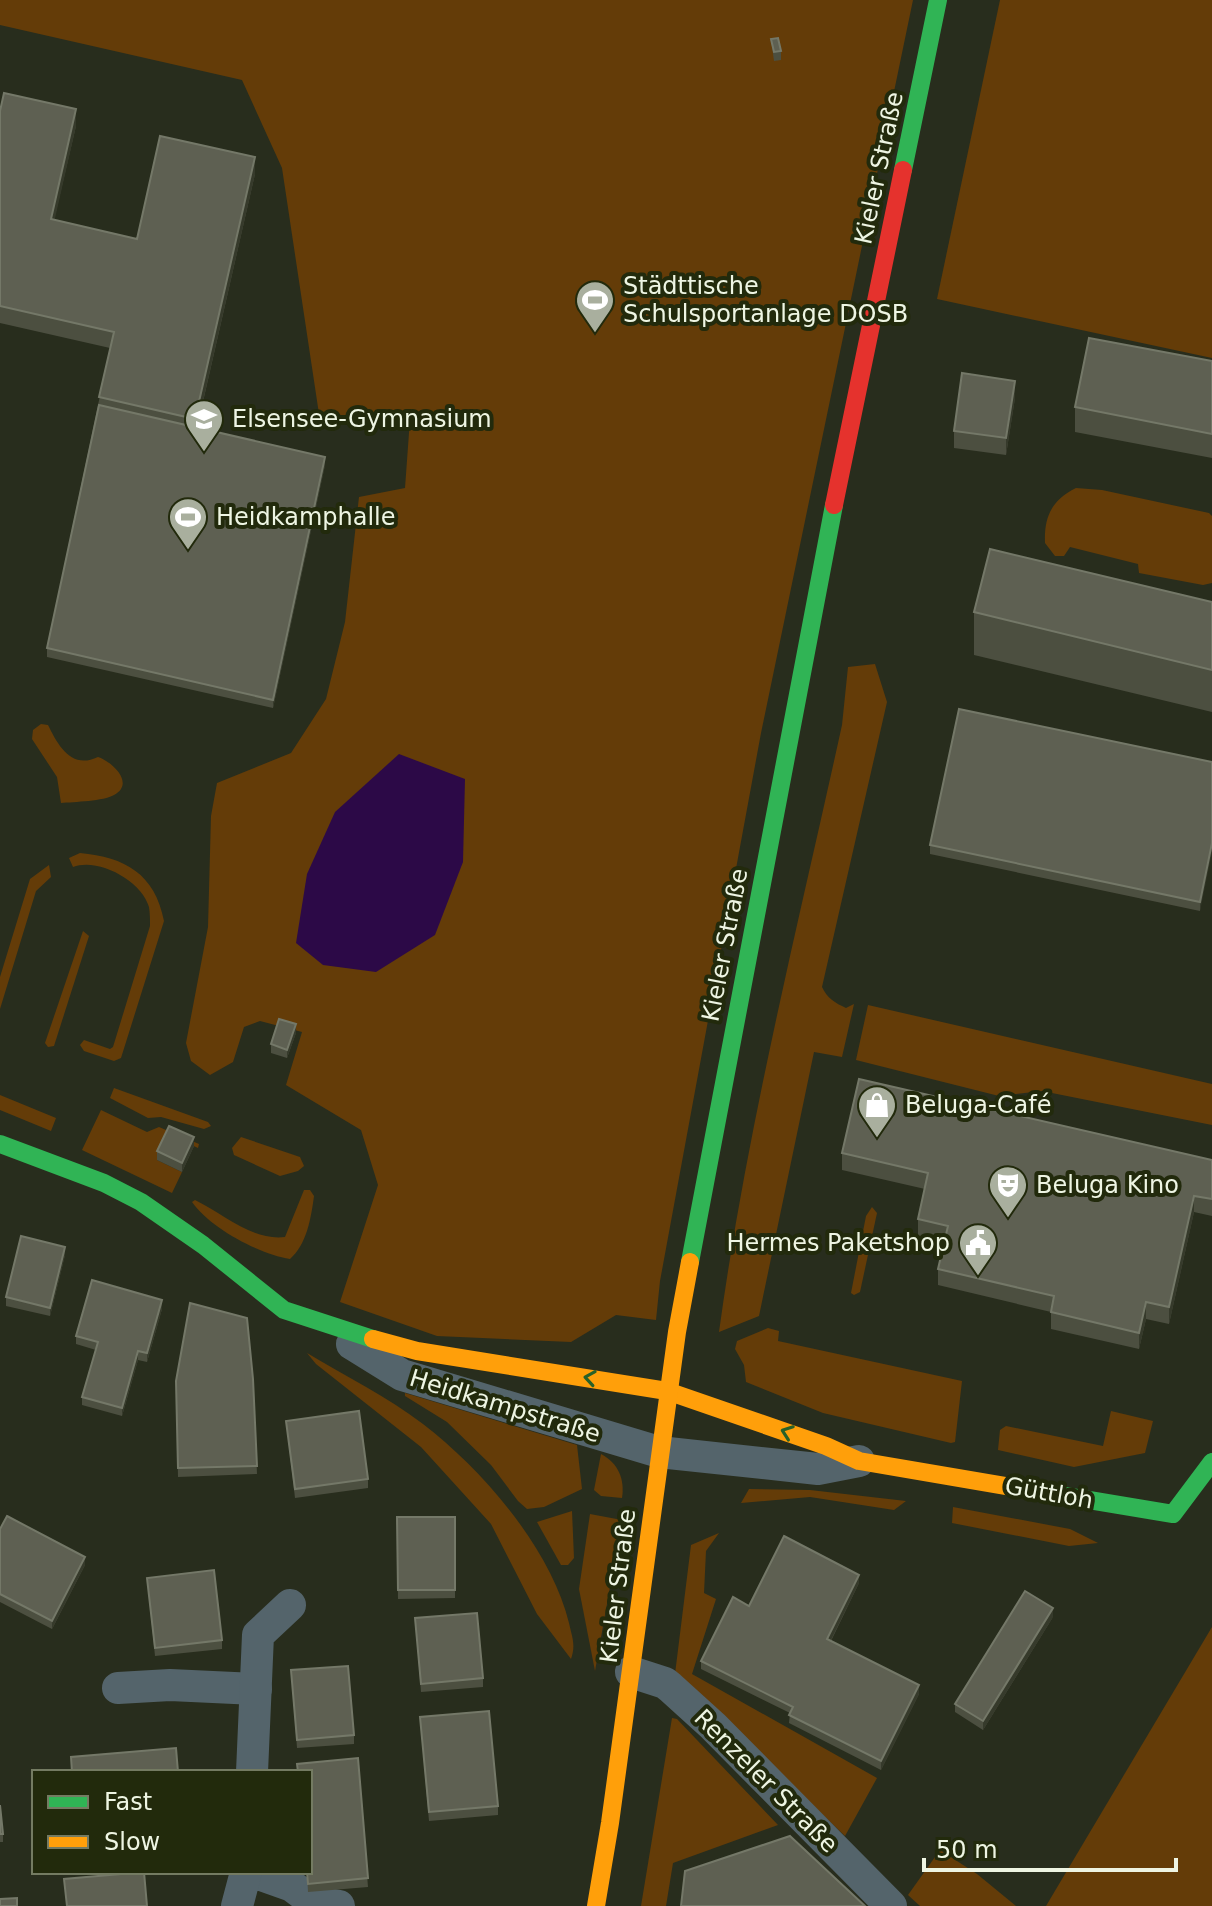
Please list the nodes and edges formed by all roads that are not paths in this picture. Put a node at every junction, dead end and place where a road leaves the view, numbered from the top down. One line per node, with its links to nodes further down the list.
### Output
1 (938, 0): 4 (main road, Kieler Straße)
2 (0, 1144): 3 (main road, Heidkampstraße)
3 (316, 1322): 4 (main road, Heidkampstraße, one-way to 3); 5 (street, Heidkampstraße)
4 (667, 1391): 5 (main road, Kieler Straße); 6 (main road, Güttloh, one-way to 4)
5 (659, 1452): 6 (street, Güttloh); 9 (main road, Kieler Straße)
6 (859, 1461): 7 (main road, Güttloh)
7 (1212, 1462)
8 (290, 1605): 11 (street)
9 (631, 1672): 16 (main road, Kieler Straße); 17 (street, Renzeler Straße)
10 (118, 1688): 11 (street)
11 (256, 1689): 12 (street)
12 (252, 1770)
13 (246, 1874): 14 (street); 15 (street)
14 (237, 1906)
15 (339, 1906)
16 (596, 1906)
17 (891, 1906)

